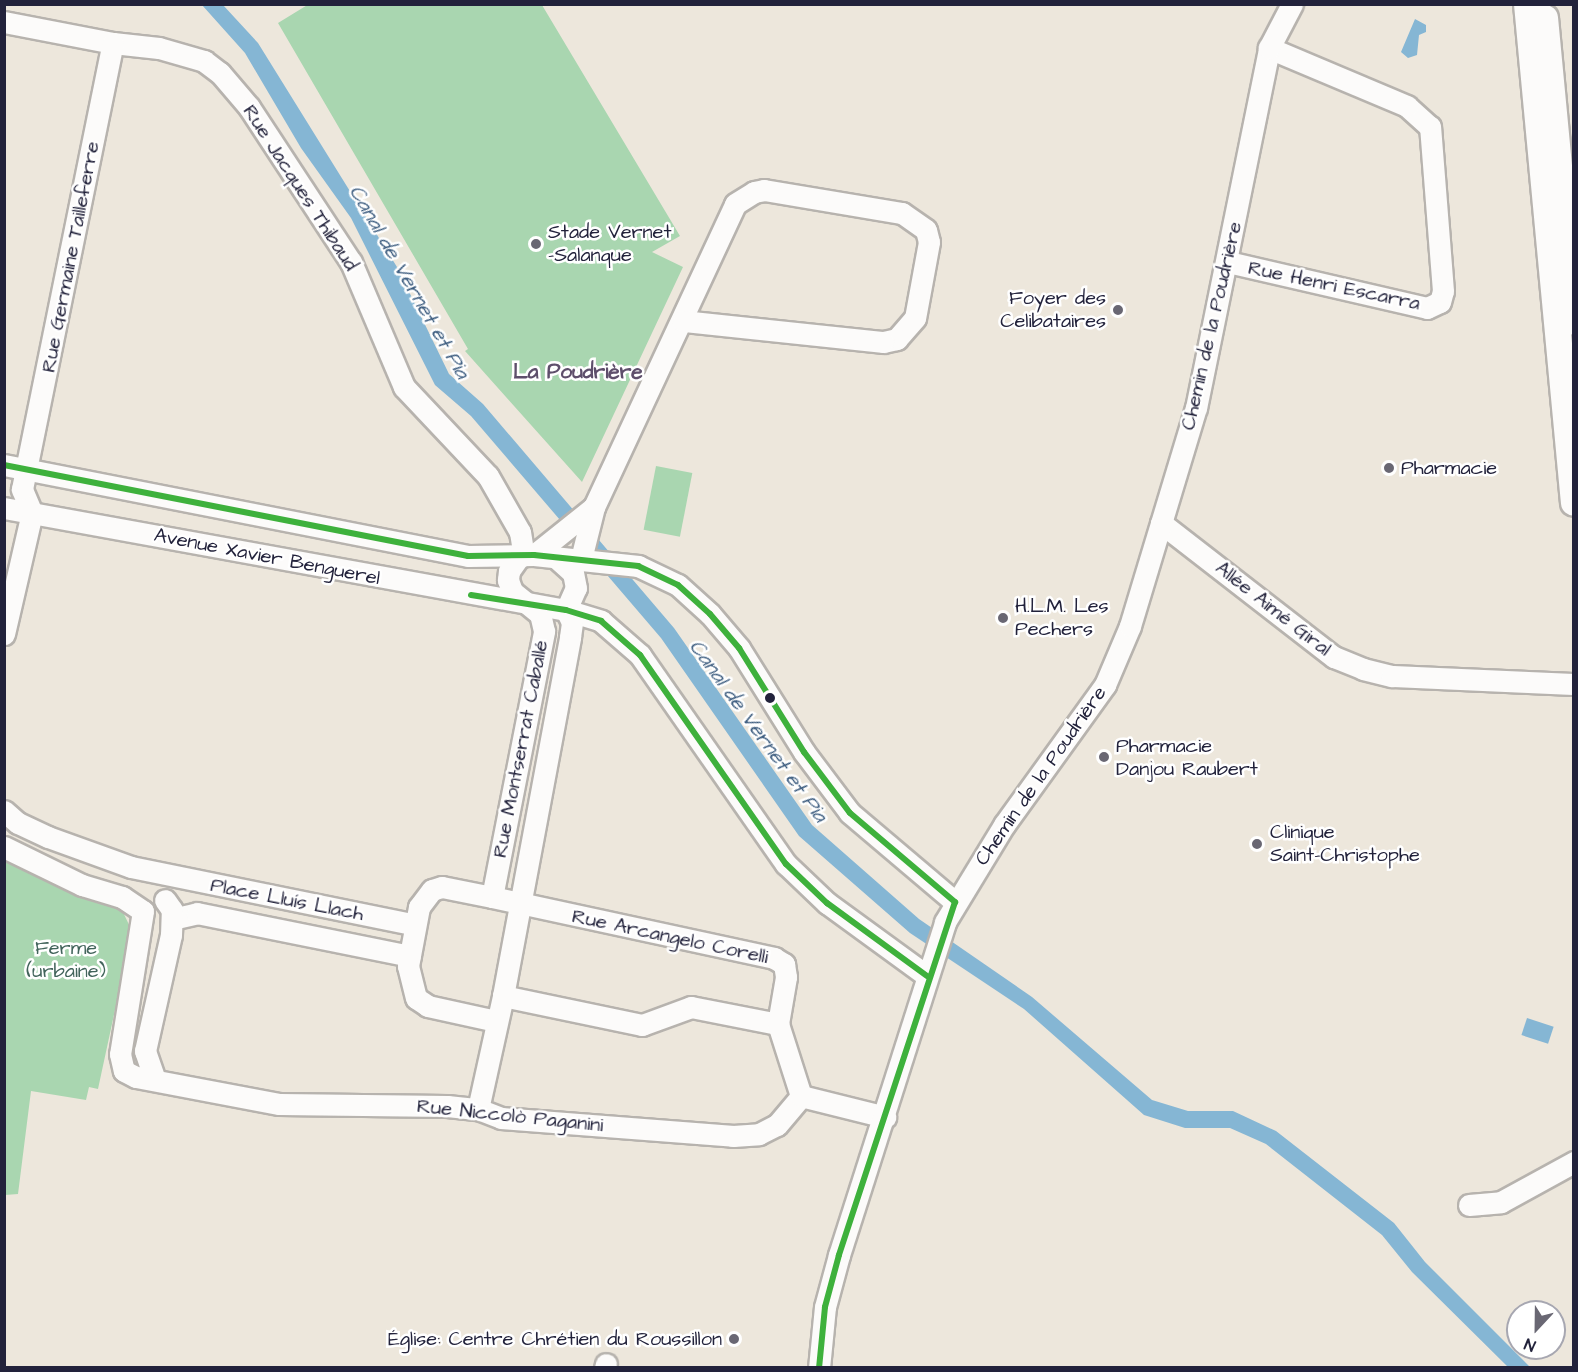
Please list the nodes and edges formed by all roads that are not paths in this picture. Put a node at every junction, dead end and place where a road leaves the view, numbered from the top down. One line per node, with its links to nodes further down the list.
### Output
1 (1292, 4): 6 (street, Chemin de la Poudrière)
2 (1527, 4): 7 (street)
3 (1544, 4): 8 (street)
4 (4, 22): 5 (street, Rue Jacques Thibaud)
5 (113, 43): 14 (street, Rue Germaine Tailleferre); 20 (street, Rue Jacques Thibaud)
6 (1269, 48): 10 (street, Chemin de la Poudrière); 10 (street, Rue Henri Escarra)
7 (1536, 106): 8 (street); 9 (street)
8 (1561, 163): 9 (street); 12 (street)
9 (1544, 202): 15 (street)
10 (1228, 262): 19 (street, Chemin de la Poudrière)
11 (683, 321): 11 (street); 17 (street)
12 (1574, 322)
13 (4, 465): 14 (street, Avenue Xavier Benguerel)
14 (25, 479): 16 (street); 18 (street); 20 (street, Avenue Xavier Benguerel)
15 (1574, 503)
16 (4, 507): 18 (street, Avenue Xavier Benguerel)
17 (594, 507): 20 (street); 21 (street)
18 (32, 513): 22 (street, Avenue Xavier Benguerel); 24 (street)
19 (1161, 523): 25 (street, Allée Aimé Giral); 30 (street, Chemin de la Poudrière)
20 (533, 556): 21 (street, Avenue Xavier Benguerel); 22 (street); 23 (street)
21 (581, 559): 30 (street, Avenue Xavier Benguerel)
22 (530, 604): 23 (street, Avenue Xavier Benguerel); 29 (street, Rue Montserrat Caballé)
23 (566, 610): 31 (street, Rue Montserrat Caballé); 36 (street, Avenue Xavier Benguerel)
24 (4, 634)
25 (1574, 684)
26 (4, 811): 28 (street, Place Lluís Llach)
27 (4, 847): 33 (street)
28 (159, 874): 32 (street); 34 (street, Place Lluís Llach)
29 (492, 897): 31 (street, Rue Arcangelo Corelli); 34 (street, Rue Arcangelo Corelli)
30 (955, 902): 36 (street, Chemin de la Poudrière)
31 (520, 904): 37 (street, Rue Montserrat Caballé); 39 (street, Rue Arcangelo Corelli)
32 (168, 909): 33 (street, Place Lluís Llach); 35 (street, Place Lluís Llach); 40 (street)
33 (143, 911): 40 (street, Rue Niccolò Paganini)
34 (415, 926): 35 (street)
35 (410, 956): 38 (street)
36 (927, 976): 43 (street, Chemin de la Poudrière)
37 (503, 996): 38 (street, Rue Montserrat Caballé); 39 (street)
38 (496, 1022): 42 (street, Rue Montserrat Caballé)
39 (777, 1024): 41 (street, Rue Arcangelo Corelli)
40 (155, 1080): 42 (street, Rue Niccolò Paganini)
41 (801, 1096): 42 (street, Rue Niccolò Paganini); 43 (street)
42 (478, 1109)
43 (885, 1117): 46 (street, Chemin de la Poudrière)
44 (1574, 1162): 45 (street)
45 (1469, 1205)
46 (819, 1368)

